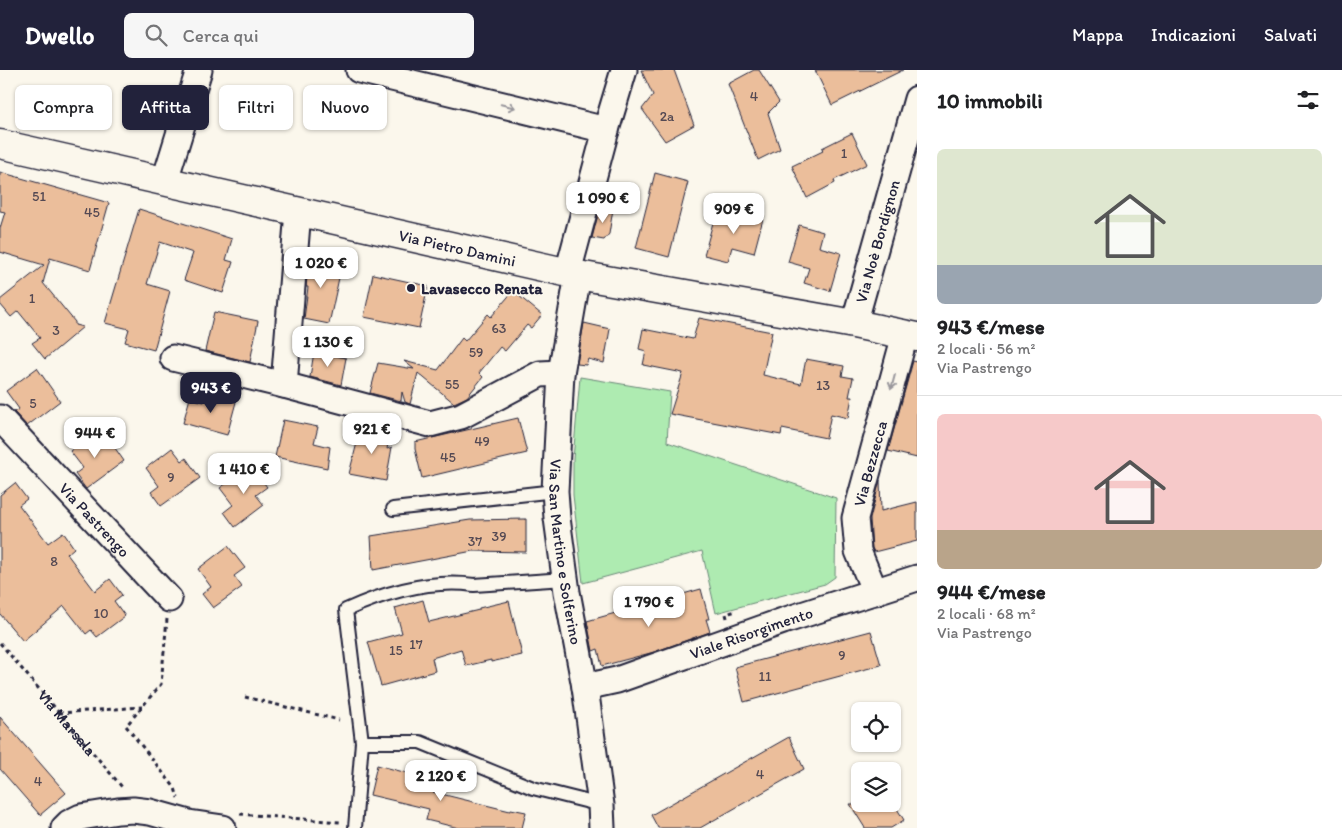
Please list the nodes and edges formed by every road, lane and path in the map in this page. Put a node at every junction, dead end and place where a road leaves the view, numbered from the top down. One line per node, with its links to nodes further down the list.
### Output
1 (199, 70): 7 (street)
2 (359, 70): 5 (street, one-way to 5)
3 (624, 70): 5 (street, Via San Martino e Solferino)
4 (917, 99): 10 (street, Via Noè Bordignon)
5 (606, 130): 9 (street, Via San Martino e Solferino)
6 (0, 144): 7 (street, Via Pietro Damini)
7 (165, 180): 8 (street, Via Pietro Damini)
8 (298, 211): 9 (street, Via Pietro Damini); 14 (street)
9 (573, 274): 10 (street, Via Pietro Damini); 13 (street, Via San Martino e Solferino)
10 (854, 324): 11 (street, Via Pietro Damini)
11 (911, 336): 20 (street, Via Bezzecca, one-way to 20)
12 (173, 358): 14 (street)
13 (561, 373): 14 (street); 16 (street, Via San Martino e Solferino)
14 (284, 385)
15 (0, 418): 21 (street, Via Pastrengo)
16 (555, 491): 17 (lane); 19 (street, Via San Martino e Solferino)
17 (392, 509)
18 (917, 578): 20 (street, Viale Risorgimento)
19 (565, 579): 23 (street, Via San Martino e Solferino); 28 (lane)
20 (875, 592): 23 (street, Viale Risorgimento)
21 (169, 599): 25 (path)
22 (0, 643): 26 (path, Via Marsala)
23 (586, 687): 31 (street, Via San Martino e Solferino)
24 (245, 697): 27 (path)
25 (143, 706): 26 (path); 30 (path)
26 (59, 713): 29 (path, Via Marsala)
27 (339, 720)
28 (362, 742): 31 (lane); 33 (lane)
29 (124, 790)
30 (181, 806)
31 (601, 817)
32 (215, 824): 33 (path); 34 (street)
33 (350, 825)
34 (64, 828)

